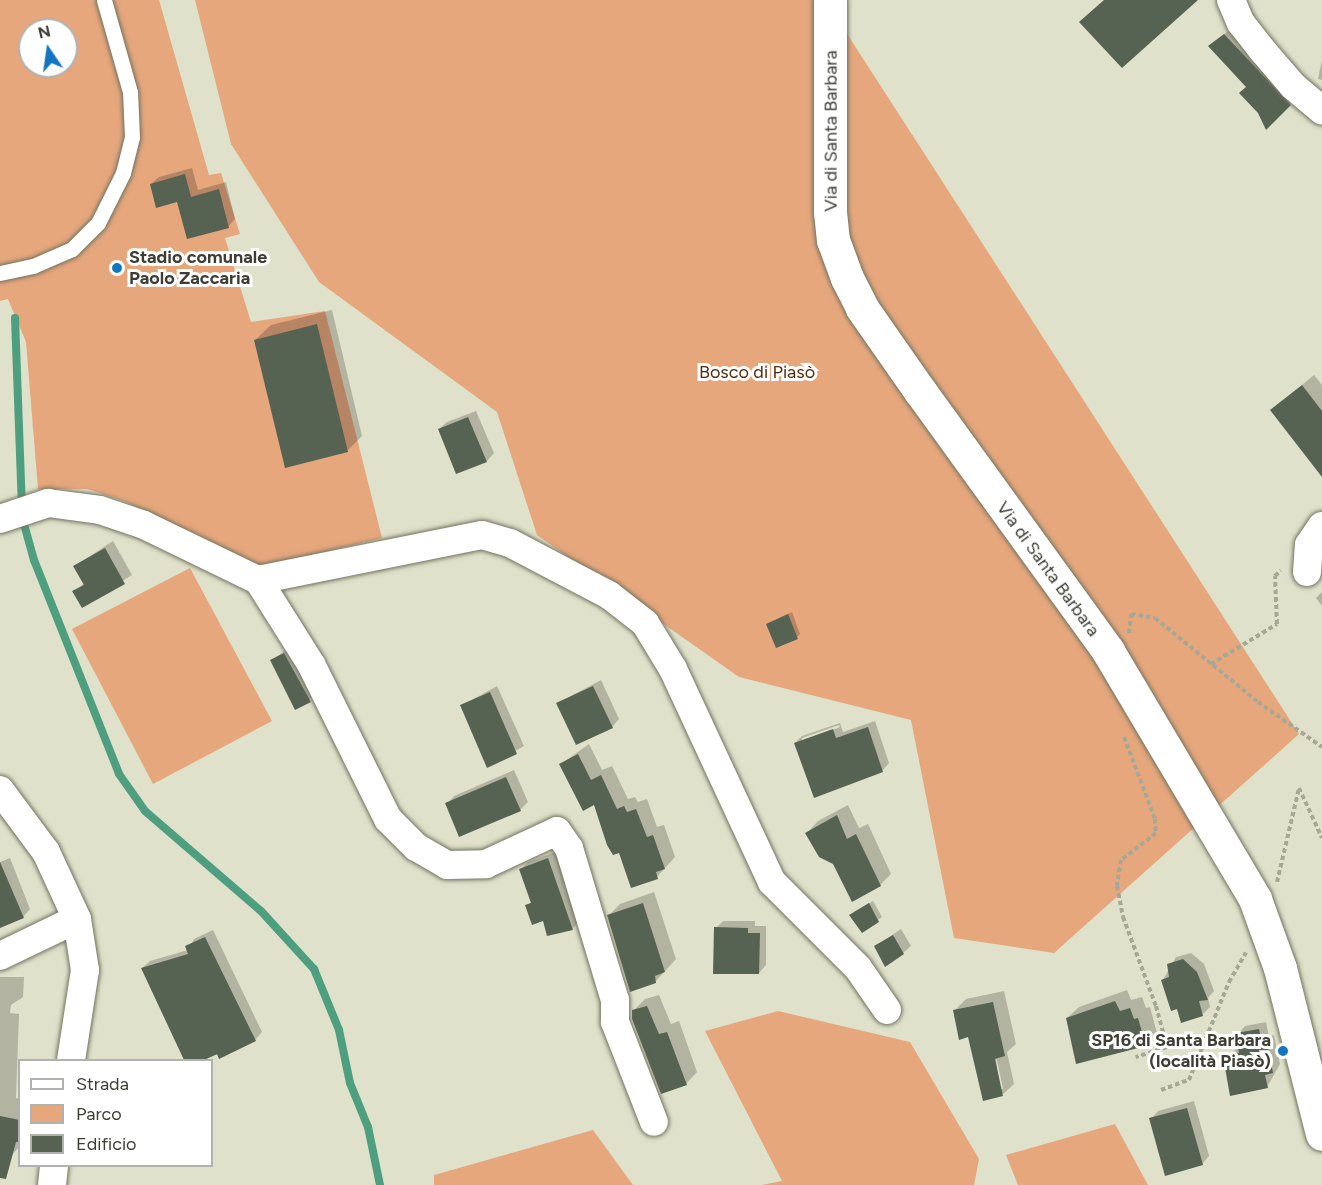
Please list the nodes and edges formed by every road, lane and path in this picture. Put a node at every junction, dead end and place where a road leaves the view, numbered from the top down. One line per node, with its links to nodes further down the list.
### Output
1 (104, 0): 5 (lane)
2 (830, 0): 10 (street, Via di Santa Barbara)
3 (1231, 0): 4 (street)
4 (1322, 110)
5 (0, 273)
6 (6, 516): 8 (street)
7 (1313, 548): 9 (path)
8 (258, 580): 19 (street); 23 (street)
9 (1211, 664): 10 (path); 12 (path)
10 (1118, 667): 17 (street, Via di Santa Barbara)
11 (1122, 732): 20 (path)
12 (1322, 747)
13 (0, 790): 16 (street)
14 (1322, 838): 15 (path)
15 (1276, 888)
16 (77, 919): 18 (street); 21 (street)
17 (1267, 929): 22 (path); 24 (street, Via di Santa Barbara)
18 (0, 956)
19 (887, 1010)
20 (1136, 1058)
21 (71, 1059)
22 (1161, 1090)
23 (654, 1122)
24 (1322, 1134)
25 (54, 1167): 26 (street)
26 (52, 1185)

